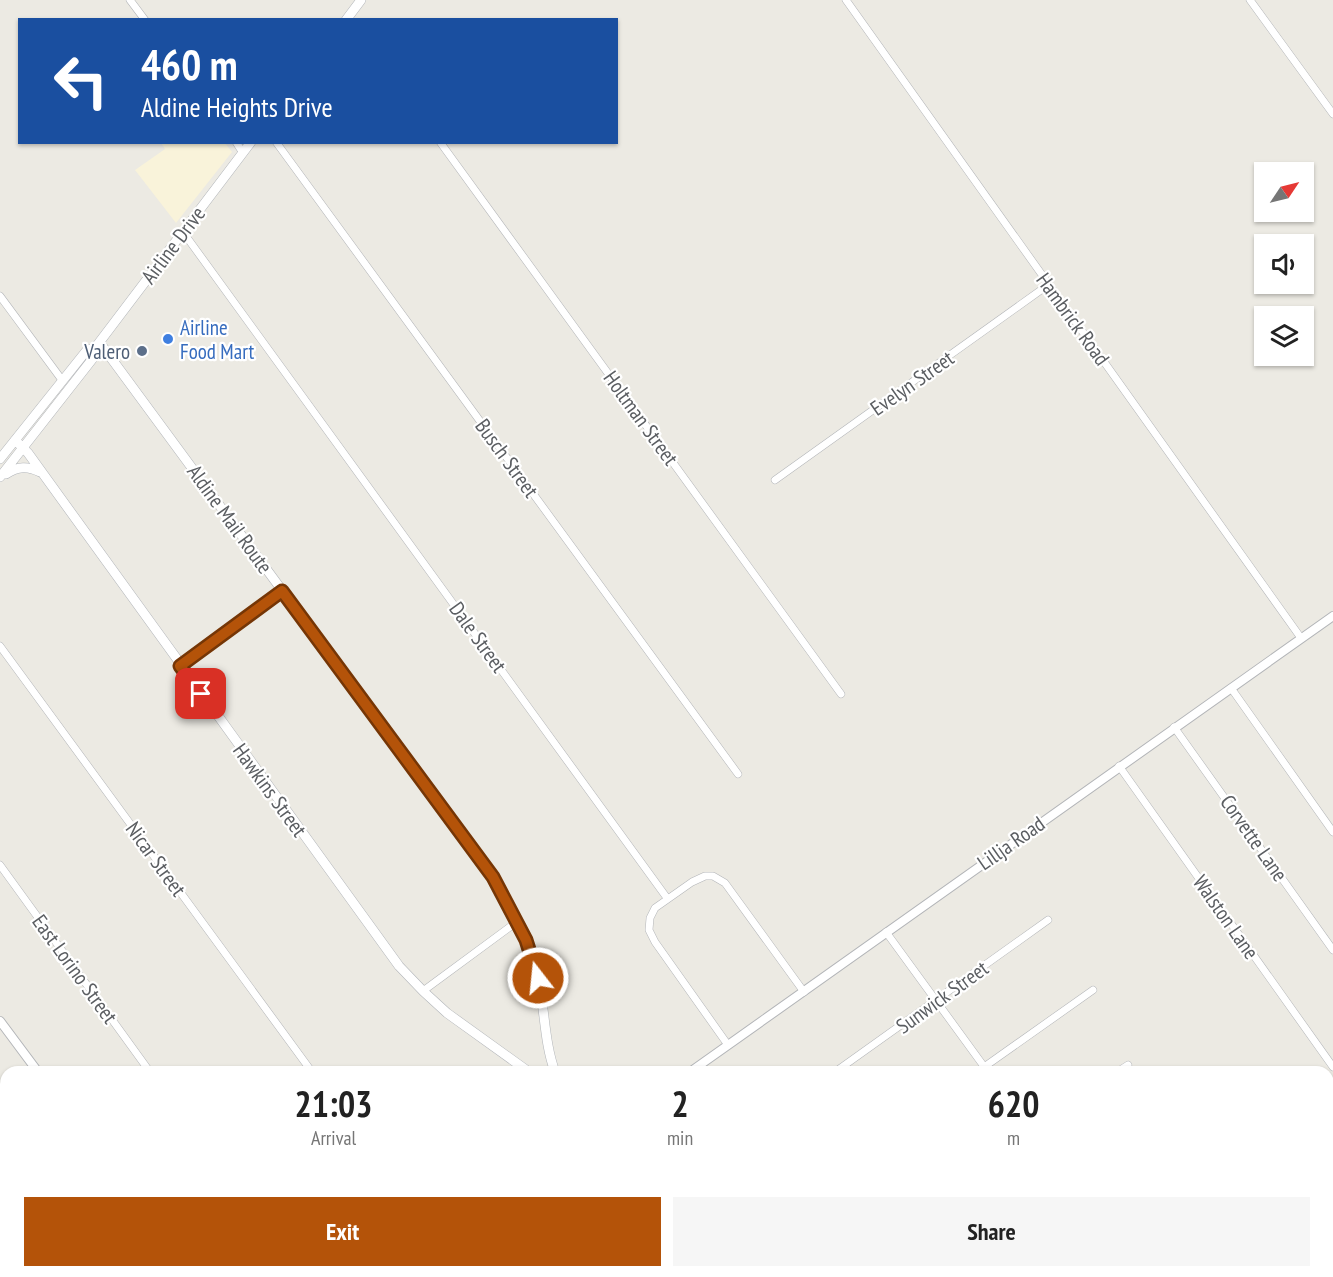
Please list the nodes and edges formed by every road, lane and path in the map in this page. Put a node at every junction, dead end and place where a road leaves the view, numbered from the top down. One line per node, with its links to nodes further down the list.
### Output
1 (130, 0): 5 (street)
2 (362, 0): 6 (main road)
3 (846, 0): 14 (street, Hambrick Road)
4 (1250, 0): 7 (street)
5 (144, 18)
6 (349, 18)
7 (1333, 114)
8 (237, 144): 12 (street)
9 (250, 144): 12 (main road, Airline Drive)
10 (277, 144): 32 (street, Busch Street)
11 (441, 144): 29 (street, Holtman Street)
12 (243, 153): 13 (main road, Airline Drive)
13 (183, 232): 16 (main road, Airline Drive); 35 (street, Dale Street)
14 (1048, 285): 22 (street, Evelyn Street); 25 (street, Hambrick Road)
15 (0, 296): 17 (street)
16 (97, 345): 17 (main road, Airline Drive); 18 (main road, Airline Drive); 23 (main road, Aldine Mail Route)
17 (62, 380): 18 (main road, Airline Drive)
18 (19, 443): 19 (main road, Airline Drive); 20 (main road, Hawkins Street); 21 (main road, Airline Drive)
19 (0, 459)
20 (40, 472): 21 (main road); 27 (main road, Hawkins Street)
21 (0, 477)
22 (775, 480)
23 (282, 591): 27 (street); 37 (main road, Aldine Mail Route)
24 (1333, 615): 25 (street, Lillja Road)
25 (1301, 638): 28 (street, Lillja Road)
26 (0, 646): 48 (street, Nicar Street)
27 (180, 666): 41 (main road, Hawkins Street)
28 (1230, 688): 30 (street, Lillja Road); 33 (street)
29 (841, 694)
30 (1174, 727): 31 (street, Lillja Road); 39 (street, Corvette Lane)
31 (1119, 766): 38 (street, Lillja Road); 55 (street, Walston Lane)
32 (738, 774)
33 (1333, 832)
34 (0, 866): 47 (street, East Lorino Street)
35 (667, 898): 42 (street); 45 (street)
36 (1048, 920): 43 (street, Sunwick Street)
37 (518, 921): 41 (street); 50 (main road, Aldine Mail Route)
38 (886, 932): 42 (street, Lillja Road); 43 (street)
39 (1333, 950)
40 (1093, 990): 54 (street)
41 (423, 991): 49 (main road, Hawkins Street)
42 (804, 992): 45 (street, Lillja Road)
43 (937, 1001): 52 (street, Sunwick Street); 53 (street)
44 (0, 1021): 46 (street)
45 (728, 1045): 51 (street, Lillja Road)
46 (34, 1066)
47 (146, 1066)
48 (308, 1066)
49 (520, 1066)
50 (553, 1066)
51 (698, 1066)
52 (844, 1066)
53 (983, 1066)
54 (991, 1066)
55 (1332, 1066)

